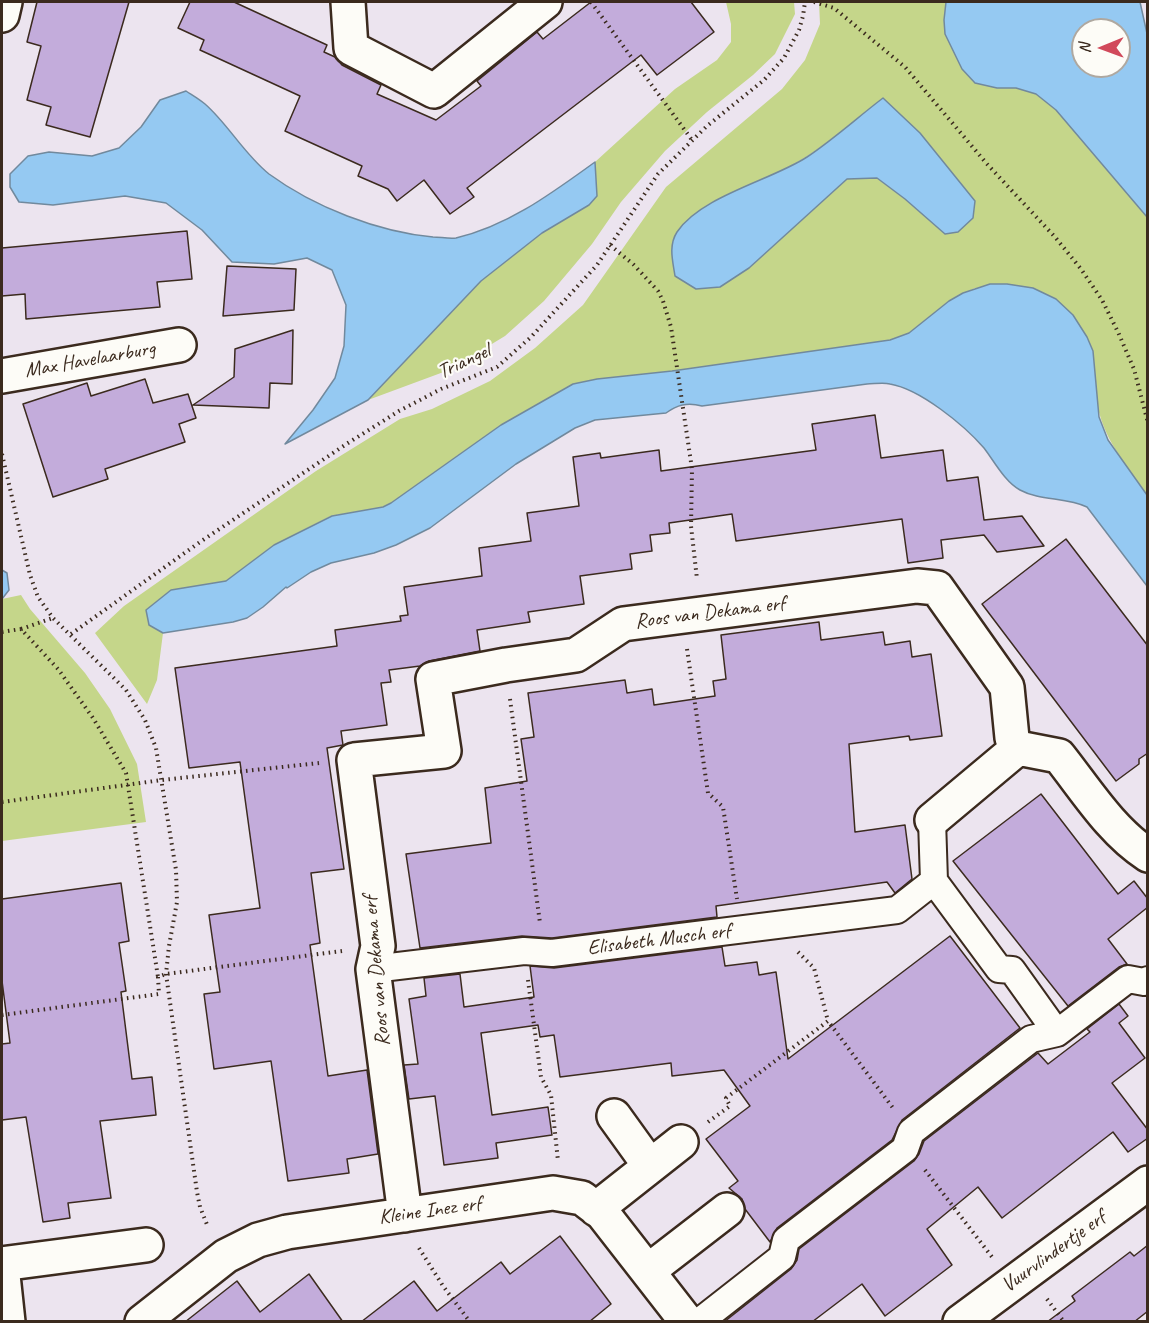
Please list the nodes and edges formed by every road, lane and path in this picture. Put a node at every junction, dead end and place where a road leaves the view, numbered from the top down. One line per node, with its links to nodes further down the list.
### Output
1 (5, 2): 7 (street)
2 (348, 2): 3 (street)
3 (545, 2)
4 (591, 2): 8 (path)
5 (805, 2): 8 (path, Triangel)
6 (814, 2): 12 (path)
7 (2, 15)
8 (693, 140): 9 (path, Triangel)
9 (610, 245): 14 (path); 18 (path, Triangel)
10 (179, 345): 11 (street, Max Havelaarburg)
11 (2, 376)
12 (1148, 423)
13 (2, 454): 15 (path)
14 (683, 617): 19 (street, Roos van Dekama erf); 20 (street, Roos van Dekama erf); 29 (path)
15 (53, 618): 16 (path); 18 (path)
16 (21, 629): 17 (path); 23 (path)
17 (2, 632)
18 (71, 634): 22 (path)
19 (506, 665): 21 (street, Roos van Dekama erf); 30 (path)
20 (1018, 748): 25 (street); 26 (street)
21 (354, 760): 22 (path); 31 (street, Roos van Dekama erf)
22 (162, 780): 23 (path); 32 (path)
23 (129, 784): 24 (path); 33 (path)
24 (2, 802)
25 (932, 820): 27 (street)
26 (1148, 855)
27 (934, 880): 28 (street, Elisabeth Musch erf); 37 (street)
28 (772, 926): 29 (street, Elisabeth Musch erf); 36 (path)
29 (741, 930): 30 (street, Elisabeth Musch erf)
30 (534, 952): 31 (street, Elisabeth Musch erf); 43 (path)
31 (376, 958): 32 (path); 46 (street, Roos van Dekama erf)
32 (166, 974): 33 (path); 48 (path)
33 (158, 977): 35 (path)
34 (1148, 980): 37 (street)
35 (2, 1016)
36 (828, 1021): 39 (path); 40 (path)
37 (1057, 1034): 39 (street)
38 (614, 1116): 41 (street)
39 (909, 1138): 51 (path); 56 (street)
40 (681, 1142): 41 (street)
41 (650, 1166): 44 (street)
42 (1148, 1183): 51 (street, Vuurvlindertje erf)
43 (561, 1194): 44 (street, Kleine Inez erf); 46 (street, Kleine Inez erf)
44 (596, 1209): 50 (street, Kleine Inez erf)
45 (727, 1210): 50 (street)
46 (405, 1215): 48 (street, Kleine Inez erf); 54 (path)
47 (146, 1245): 49 (street)
48 (226, 1256): 53 (street, Kleine Inez erf)
49 (2, 1265): 52 (street)
50 (648, 1271): 55 (street, Kleine Inez erf)
51 (1019, 1278): 57 (street, Vuurvlindertje erf); 58 (path)
52 (8, 1322)
53 (142, 1322)
54 (470, 1322)
55 (687, 1322)
56 (699, 1322)
57 (960, 1322)
58 (1064, 1322)

